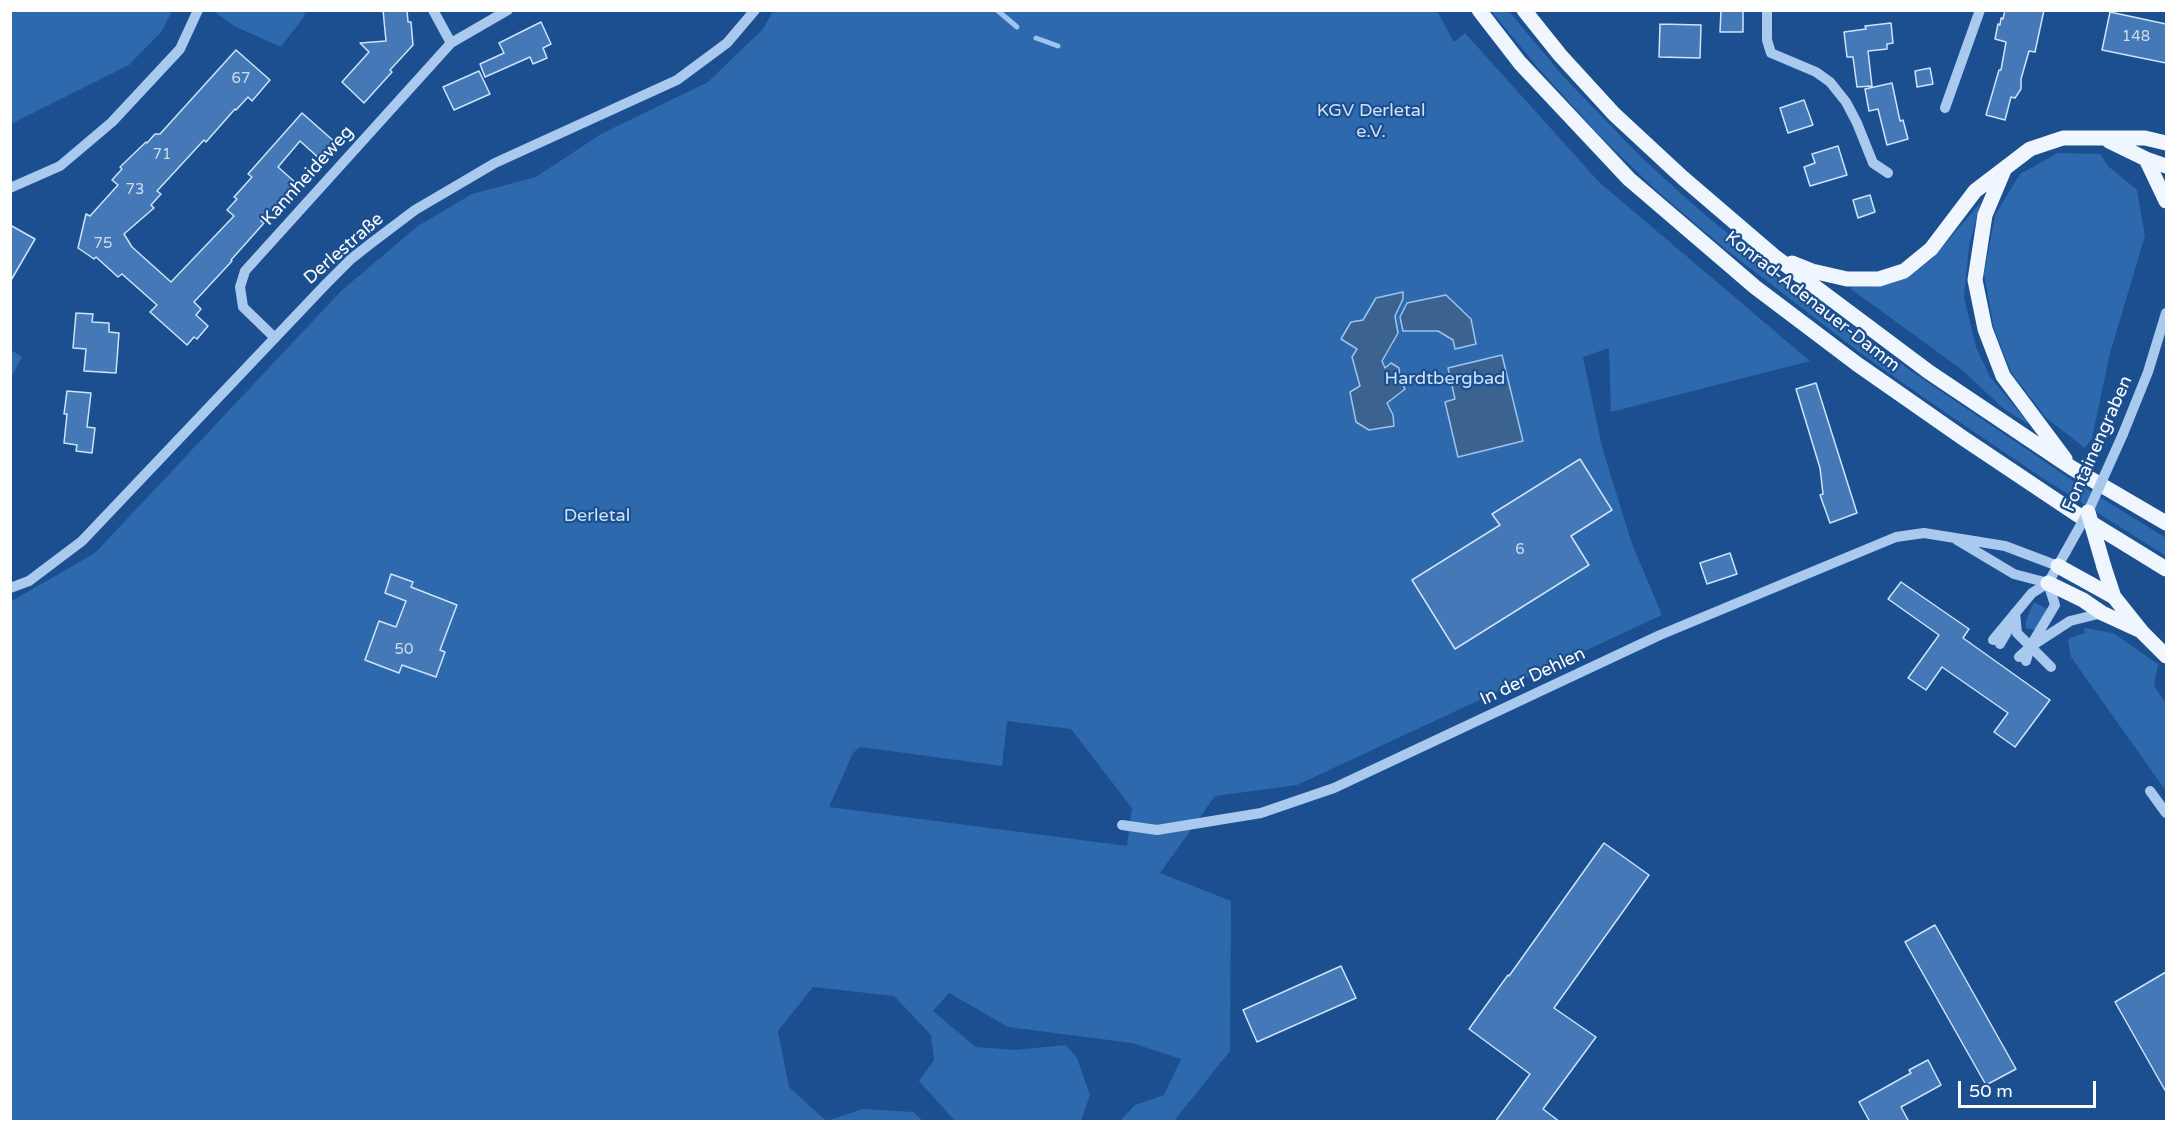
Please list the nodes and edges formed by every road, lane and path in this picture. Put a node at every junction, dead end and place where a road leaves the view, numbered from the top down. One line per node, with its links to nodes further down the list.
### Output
1 (198, 10): 19 (street)
2 (433, 10): 9 (street)
3 (508, 10): 9 (street, Kannheideweg)
4 (755, 10): 23 (street, Derlestraße)
5 (1479, 10): 29 (main road, Konrad-Adenauer-Damm)
6 (1524, 10): 21 (main road, Konrad-Adenauer-Damm)
7 (1767, 10): 18 (street)
8 (1980, 10): 10 (street)
9 (451, 42): 23 (street, Kannheideweg)
10 (1945, 108)
11 (2166, 131): 12 (main road)
12 (2145, 138): 13 (main road); 14 (main road)
13 (2106, 140): 15 (main road); 17 (main road)
14 (2166, 143)
15 (2146, 159): 16 (main road); 20 (main road)
16 (2166, 166)
17 (2004, 169): 21 (main road); 24 (main road)
18 (1888, 173)
19 (10, 188)
20 (2166, 201)
21 (1774, 256): 24 (main road, Konrad-Adenauer-Damm)
22 (2166, 313): 25 (street, Fontainengraben, bridge)
23 (275, 338): 31 (street, Derlestraße)
24 (2072, 468): 26 (main road, Konrad-Adenauer-Damm)
25 (2088, 512): 28 (street, Fontainengraben, bridge); 32 (main road, bridge)
26 (2166, 523)
27 (1952, 536): 28 (street, In der Dehlen); 30 (street, In der Dehlen); 43 (street, In der Dehlen)
28 (2062, 559): 30 (street, Fontainengraben); 32 (main road)
29 (2166, 569)
30 (2048, 583): 33 (street, Fontainengraben); 34 (main road); 37 (street)
31 (10, 588)
32 (2114, 597): 35 (main road)
33 (2015, 613): 36 (street, Fontainengraben); 37 (street)
34 (2102, 613): 35 (main road); 37 (street)
35 (2142, 632): 38 (main road)
36 (1996, 642)
37 (2030, 646): 39 (street); 40 (street)
38 (2166, 656)
39 (2023, 659)
40 (2051, 666)
41 (2150, 791): 42 (street)
42 (2166, 813)
43 (1122, 825)

